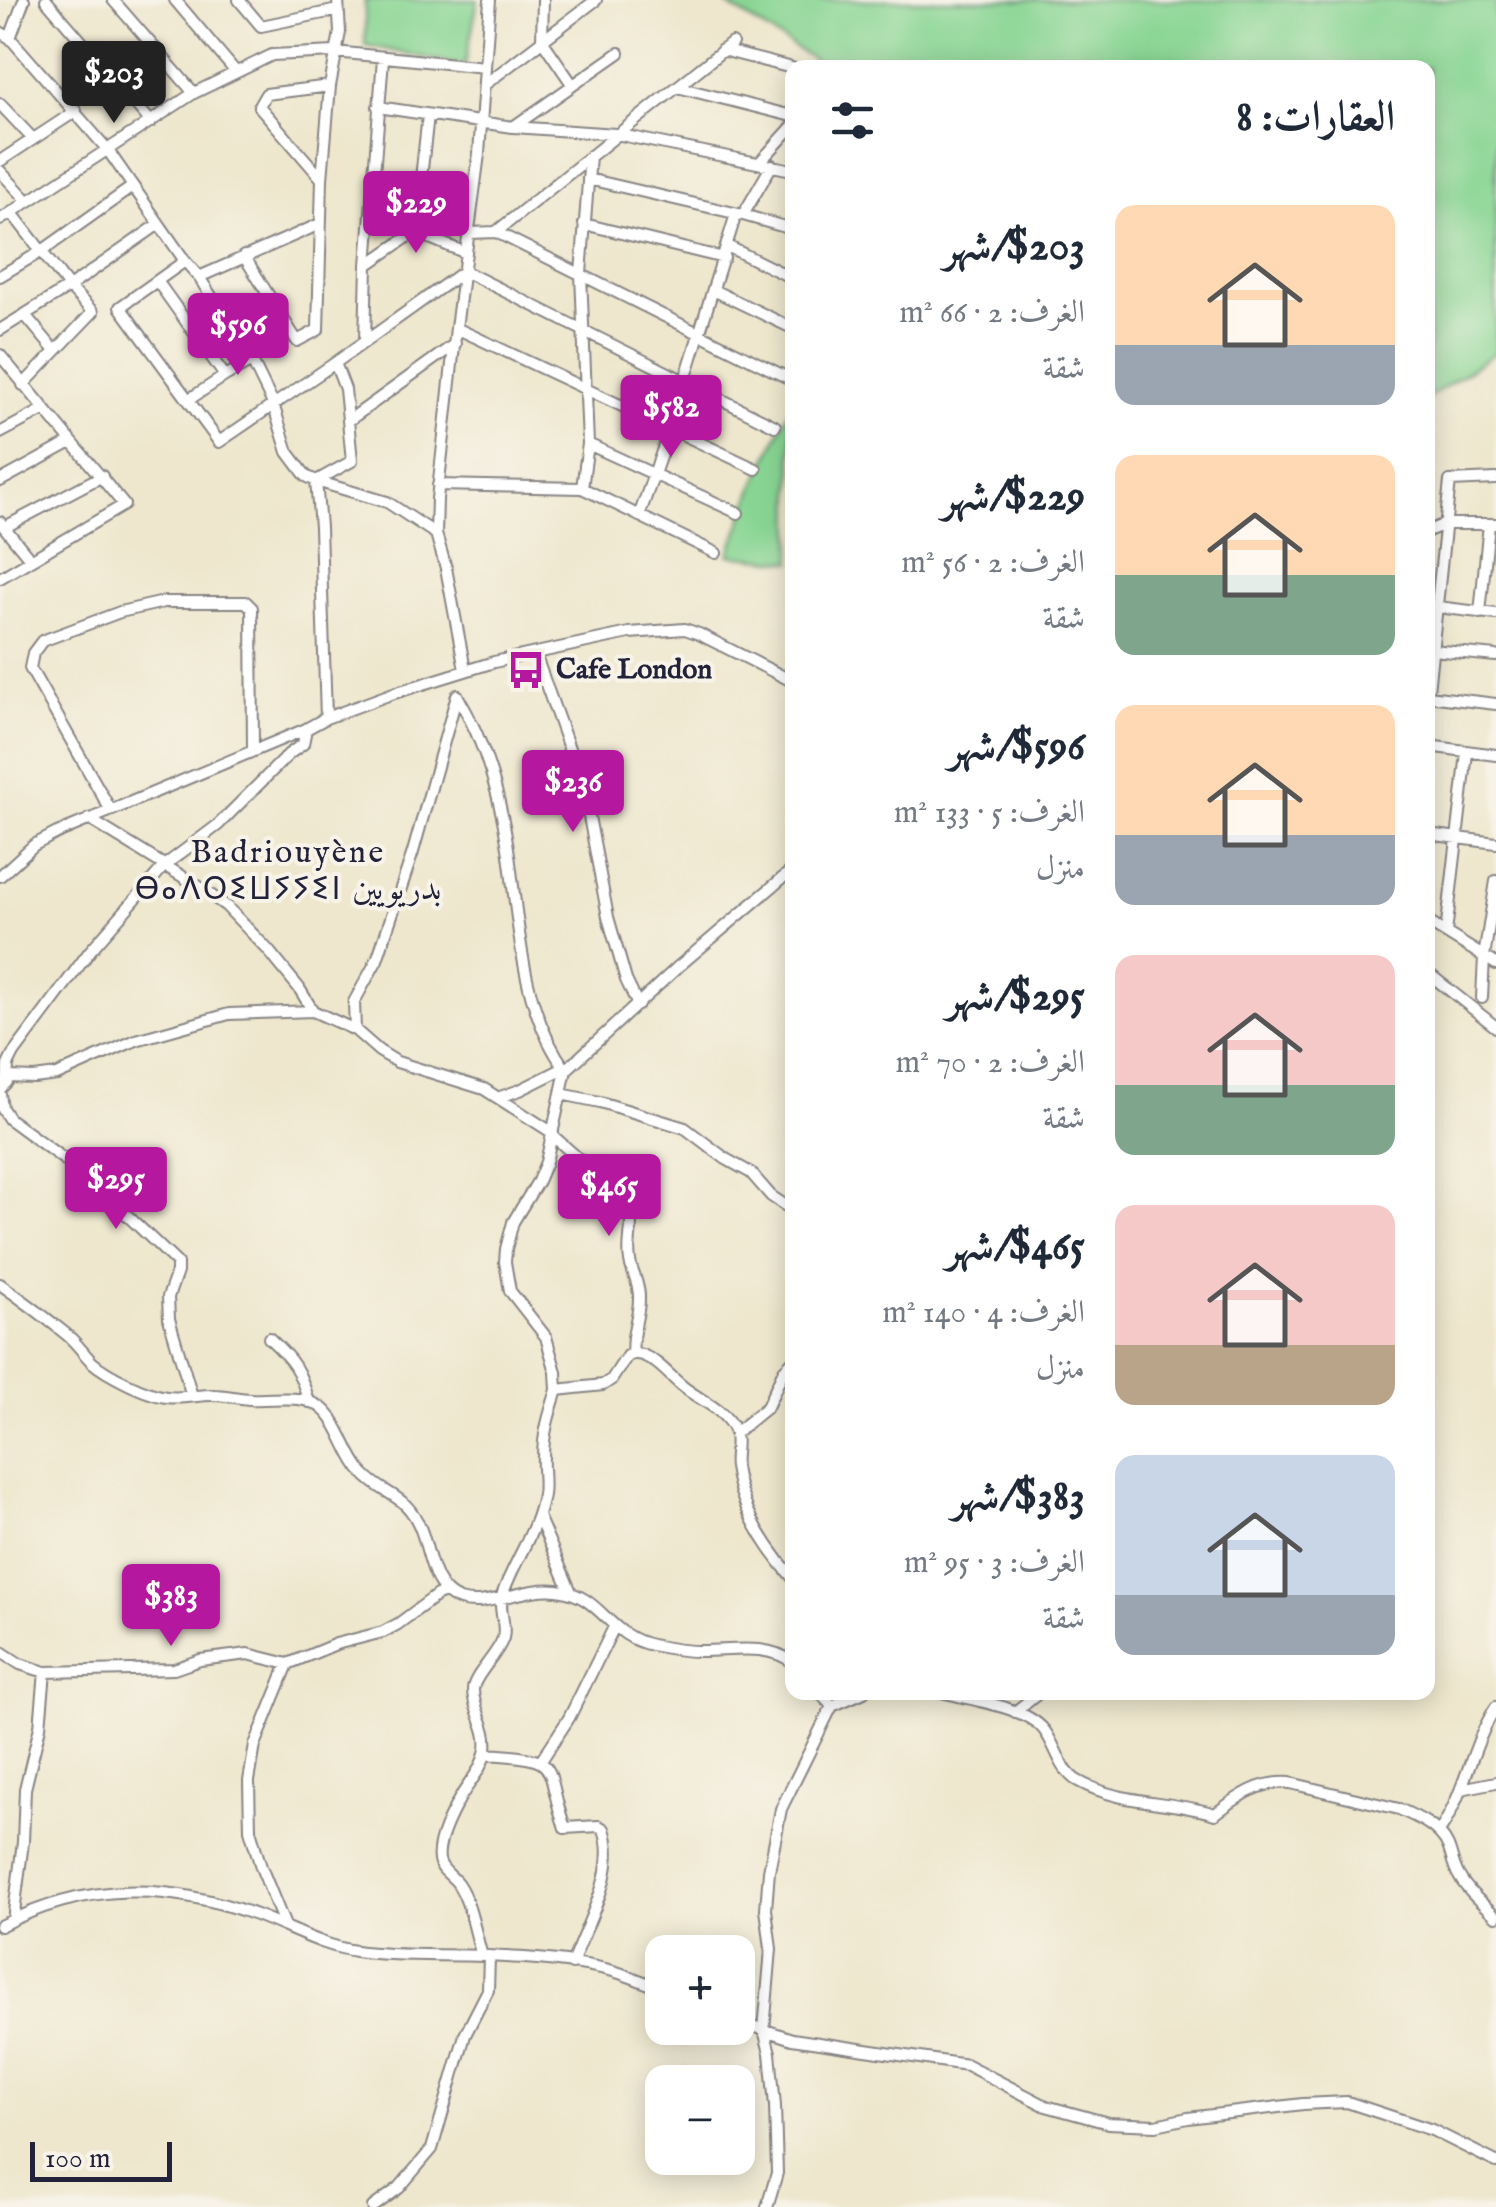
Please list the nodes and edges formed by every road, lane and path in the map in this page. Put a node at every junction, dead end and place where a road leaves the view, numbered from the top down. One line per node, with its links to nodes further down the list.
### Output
1 (24, 0): 10 (street)
2 (46, 0): 28 (street)
3 (113, 0): 22 (street)
4 (175, 0): 17 (street)
5 (490, 0): 16 (street)
6 (544, 0): 11 (street)
7 (596, 0): 11 (street)
8 (242, 1): 9 (street)
9 (338, 5): 12 (street)
10 (5, 35): 25 (street)
11 (542, 40): 18 (street); 19 (street)
12 (335, 52): 14 (street); 17 (street); 20 (street)
13 (619, 53): 19 (street)
14 (382, 58): 16 (street); 24 (street)
15 (785, 66): 21 (street)
16 (485, 67): 18 (street)
17 (236, 71): 22 (street)
18 (484, 84): 29 (street)
19 (572, 84): 30 (street)
20 (330, 86): 40 (street); 40 (street)
21 (677, 87): 27 (street); 31 (street)
22 (194, 93): 28 (street)
23 (0, 104): 33 (street)
24 (378, 107): 26 (street); 59 (street)
25 (76, 112): 33 (street); 34 (street)
26 (428, 114): 29 (street); 51 (street)
27 (785, 114)
28 (150, 122): 34 (street)
29 (481, 123): 30 (street); 53 (street)
30 (513, 127): 31 (street)
31 (616, 134): 35 (street); 37 (street)
32 (785, 138): 37 (street)
33 (33, 139): 36 (street)
34 (107, 149): 42 (street); 43 (street)
35 (590, 156): 41 (street); 52 (street)
36 (0, 161)
37 (766, 164): 38 (street); 45 (street)
38 (785, 168)
39 (0, 171): 43 (street)
40 (322, 179): 48 (street)
41 (588, 179): 45 (street); 49 (street)
42 (132, 187): 47 (street); 54 (street)
43 (28, 201): 44 (street)
44 (12, 213): 46 (street); 54 (street)
45 (739, 214): 50 (street); 55 (street)
46 (0, 220)
47 (160, 224): 58 (street); 66 (street)
48 (320, 224): 57 (street); 57 (street)
49 (584, 224): 55 (street); 61 (street)
50 (785, 228)
51 (414, 232): 56 (street); 59 (street)
52 (496, 232): 53 (street); 61 (street)
53 (470, 233): 56 (street)
54 (42, 250): 63 (street); 66 (street)
55 (725, 252): 62 (street); 67 (street)
56 (466, 253): 60 (street)
57 (244, 256): 64 (street)
58 (185, 261): 64 (street); 65 (street)
59 (367, 265): 74 (street)
60 (464, 270): 70 (street); 72 (street); 74 (street)
61 (581, 274): 72 (street); 73 (street)
62 (785, 275)
63 (0, 276)
64 (200, 277): 78 (street)
65 (157, 281): 81 (street); 87 (street)
66 (69, 286): 68 (street); 76 (street)
67 (713, 290): 69 (street); 73 (street)
68 (25, 315): 71 (street); 76 (street)
69 (785, 325)
70 (456, 328): 75 (street); 86 (street)
71 (0, 330)
72 (585, 333): 84 (street); 86 (street)
73 (700, 334): 82 (street); 84 (street)
74 (365, 340): 79 (street)
75 (454, 344): 90 (street); 102 (street)
76 (55, 351): 85 (street)
77 (0, 355): 80 (street)
78 (252, 362): 81 (street); 88 (street)
79 (335, 363): 88 (street); 90 (street)
80 (14, 374): 83 (street); 85 (street)
81 (225, 376): 87 (street)
82 (785, 376)
83 (0, 382)
84 (685, 382): 91 (street); 92 (street)
85 (23, 384): 89 (street)
86 (587, 389): 92 (street); 95 (street)
87 (188, 400): 88 (street)
88 (273, 404): 101 (street)
89 (45, 410): 93 (street); 94 (street)
90 (348, 421): 101 (street)
91 (774, 426)
92 (670, 429): 96 (street); 97 (street)
93 (0, 433)
94 (71, 442): 98 (street); 100 (street)
95 (588, 444): 97 (street); 103 (street)
96 (756, 470)
97 (652, 474): 104 (street); 105 (street)
98 (102, 476): 108 (street); 112 (street)
99 (1496, 479): 106 (street)
100 (0, 481)
101 (316, 481): 110 (street); 127 (street)
102 (438, 485): 103 (street); 110 (street)
103 (582, 488): 105 (street)
104 (738, 513)
105 (639, 516): 111 (street)
106 (1446, 524): 107 (street); 109 (street); 114 (street)
107 (1493, 524): 116 (street)
108 (2, 525): 112 (street)
109 (1435, 528)
110 (436, 534): 121 (street)
111 (716, 553)
112 (31, 560): 113 (street)
113 (0, 578)
114 (1435, 588)
115 (1435, 606): 116 (street)
116 (1480, 613): 117 (street)
117 (1496, 614)
118 (1435, 650): 120 (street)
119 (535, 654): 121 (street); 123 (street); 149 (street)
120 (1496, 656)
121 (465, 670): 122 (street)
122 (450, 675): 124 (street); 127 (street)
123 (785, 677)
124 (457, 694): 152 (street); 153 (street)
125 (1435, 695): 126 (street)
126 (1496, 704)
127 (326, 718): 128 (street)
128 (306, 729): 130 (street); 138 (street)
129 (1435, 747): 131 (street)
130 (252, 750): 133 (street); 133 (street)
131 (1467, 752): 132 (street); 136 (street)
132 (1496, 755)
133 (110, 809): 134 (street)
134 (88, 818): 138 (street); 139 (street)
135 (1435, 835): 136 (street)
136 (1457, 838): 137 (street); 144 (street)
137 (1496, 843)
138 (165, 864): 150 (street); 154 (street)
139 (0, 876)
140 (785, 876): 149 (street)
141 (1496, 884): 142 (street)
142 (1494, 909): 145 (street)
143 (1435, 927): 144 (street)
144 (1446, 934): 145 (street)
145 (1484, 956): 146 (street); 148 (street)
146 (1496, 964)
147 (1435, 979): 151 (street)
148 (1482, 998)
149 (638, 1005): 153 (street)
150 (313, 1011): 152 (street); 154 (street)
151 (1496, 1028)
152 (355, 1030): 157 (street)
153 (565, 1069): 156 (street); 157 (street)
154 (9, 1077): 155 (street)
155 (0, 1091): 165 (street)
156 (561, 1094): 158 (street); 159 (street)
157 (500, 1097): 158 (street)
158 (553, 1135): 162 (street); 164 (street)
159 (785, 1205)
160 (0, 1284): 165 (street)
161 (269, 1338): 166 (street)
162 (632, 1354): 164 (street); 167 (street)
163 (785, 1369): 167 (street)
164 (557, 1390): 168 (street)
165 (192, 1396): 166 (street)
166 (309, 1402): 170 (street)
167 (735, 1433): 169 (street)
168 (538, 1515): 171 (street); 172 (street)
169 (785, 1569)
170 (446, 1592): 172 (street); 176 (street)
171 (570, 1592): 172 (street); 173 (street)
172 (501, 1597): 185 (street)
173 (614, 1627): 175 (street); 186 (street)
174 (0, 1651): 177 (street)
175 (785, 1654)
176 (288, 1664): 177 (street); 193 (street)
177 (45, 1672): 191 (street)
178 (826, 1700): 182 (street)
179 (846, 1700): 182 (street)
180 (971, 1700): 184 (street)
181 (1030, 1700): 184 (street)
182 (832, 1706): 198 (street)
183 (1496, 1707): 188 (street)
184 (1015, 1712): 189 (street)
185 (485, 1754): 186 (street); 194 (street)
186 (541, 1761): 195 (street)
187 (1496, 1782): 188 (street)
188 (1461, 1789): 189 (street)
189 (1439, 1832): 190 (street)
190 (1496, 1916)
191 (13, 1920): 192 (street); 193 (street)
192 (0, 1926)
193 (284, 1926): 194 (street)
194 (486, 1956): 195 (street); 200 (street)
195 (572, 1964): 196 (street)
196 (645, 1983)
197 (755, 2027): 198 (street)
198 (764, 2030): 199 (street); 201 (street)
199 (1496, 2162)
200 (373, 2207)
201 (766, 2207)

